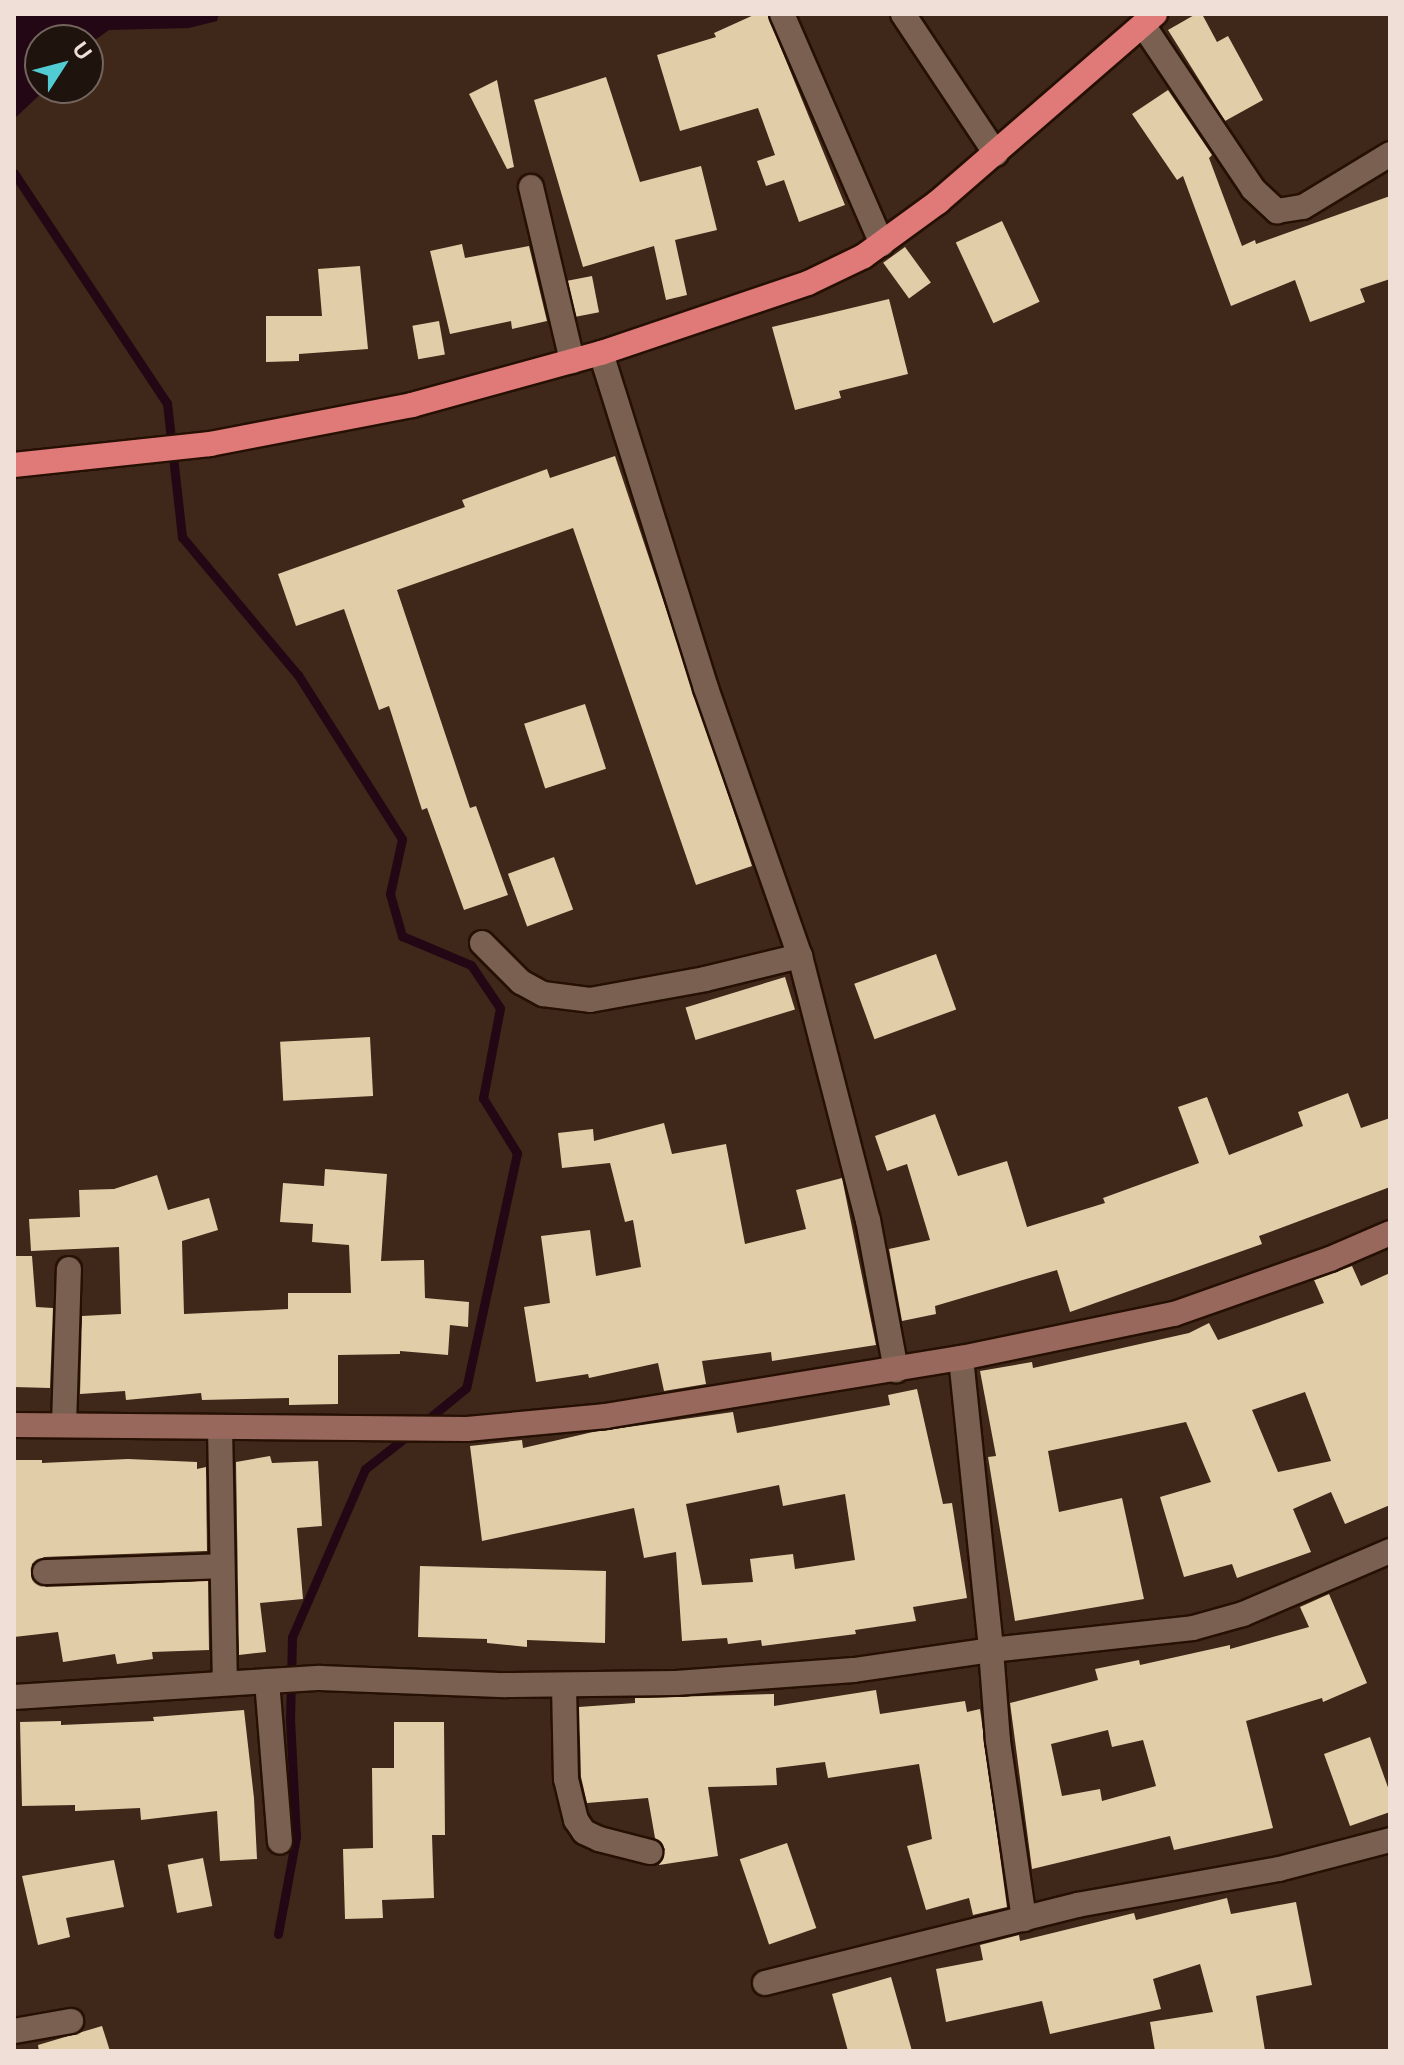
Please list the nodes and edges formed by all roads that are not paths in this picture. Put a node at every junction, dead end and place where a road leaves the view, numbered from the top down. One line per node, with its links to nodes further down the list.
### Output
1 (782, 14): 7 (street)
2 (903, 14): 4 (street)
3 (1149, 20): 4 (highway); 5 (street)
4 (996, 154): 7 (highway)
5 (1390, 154)
6 (531, 187): 9 (street)
7 (882, 244): 8 (highway)
8 (601, 353): 9 (highway); 12 (street)
9 (572, 361): 10 (highway)
10 (14, 465)
11 (482, 943): 12 (street)
12 (800, 956): 16 (street)
13 (1390, 1233): 15 (street)
14 (69, 1269): 18 (street)
15 (961, 1358): 16 (street); 23 (street)
16 (896, 1370): 19 (street)
17 (14, 1425): 18 (street)
18 (64, 1425): 19 (street)
19 (220, 1427): 21 (street)
20 (1390, 1551): 23 (street)
21 (222, 1566): 22 (street); 25 (street)
22 (45, 1572)
23 (991, 1650): 26 (street); 31 (street)
24 (274, 1681): 25 (street); 26 (street); 29 (street)
25 (225, 1683): 27 (street)
26 (564, 1685): 30 (street)
27 (14, 1697)
28 (1390, 1840): 31 (street)
29 (280, 1841)
30 (650, 1852)
31 (1024, 1919): 32 (street)
32 (765, 1983)
33 (71, 2021): 34 (street)
34 (14, 2031)

